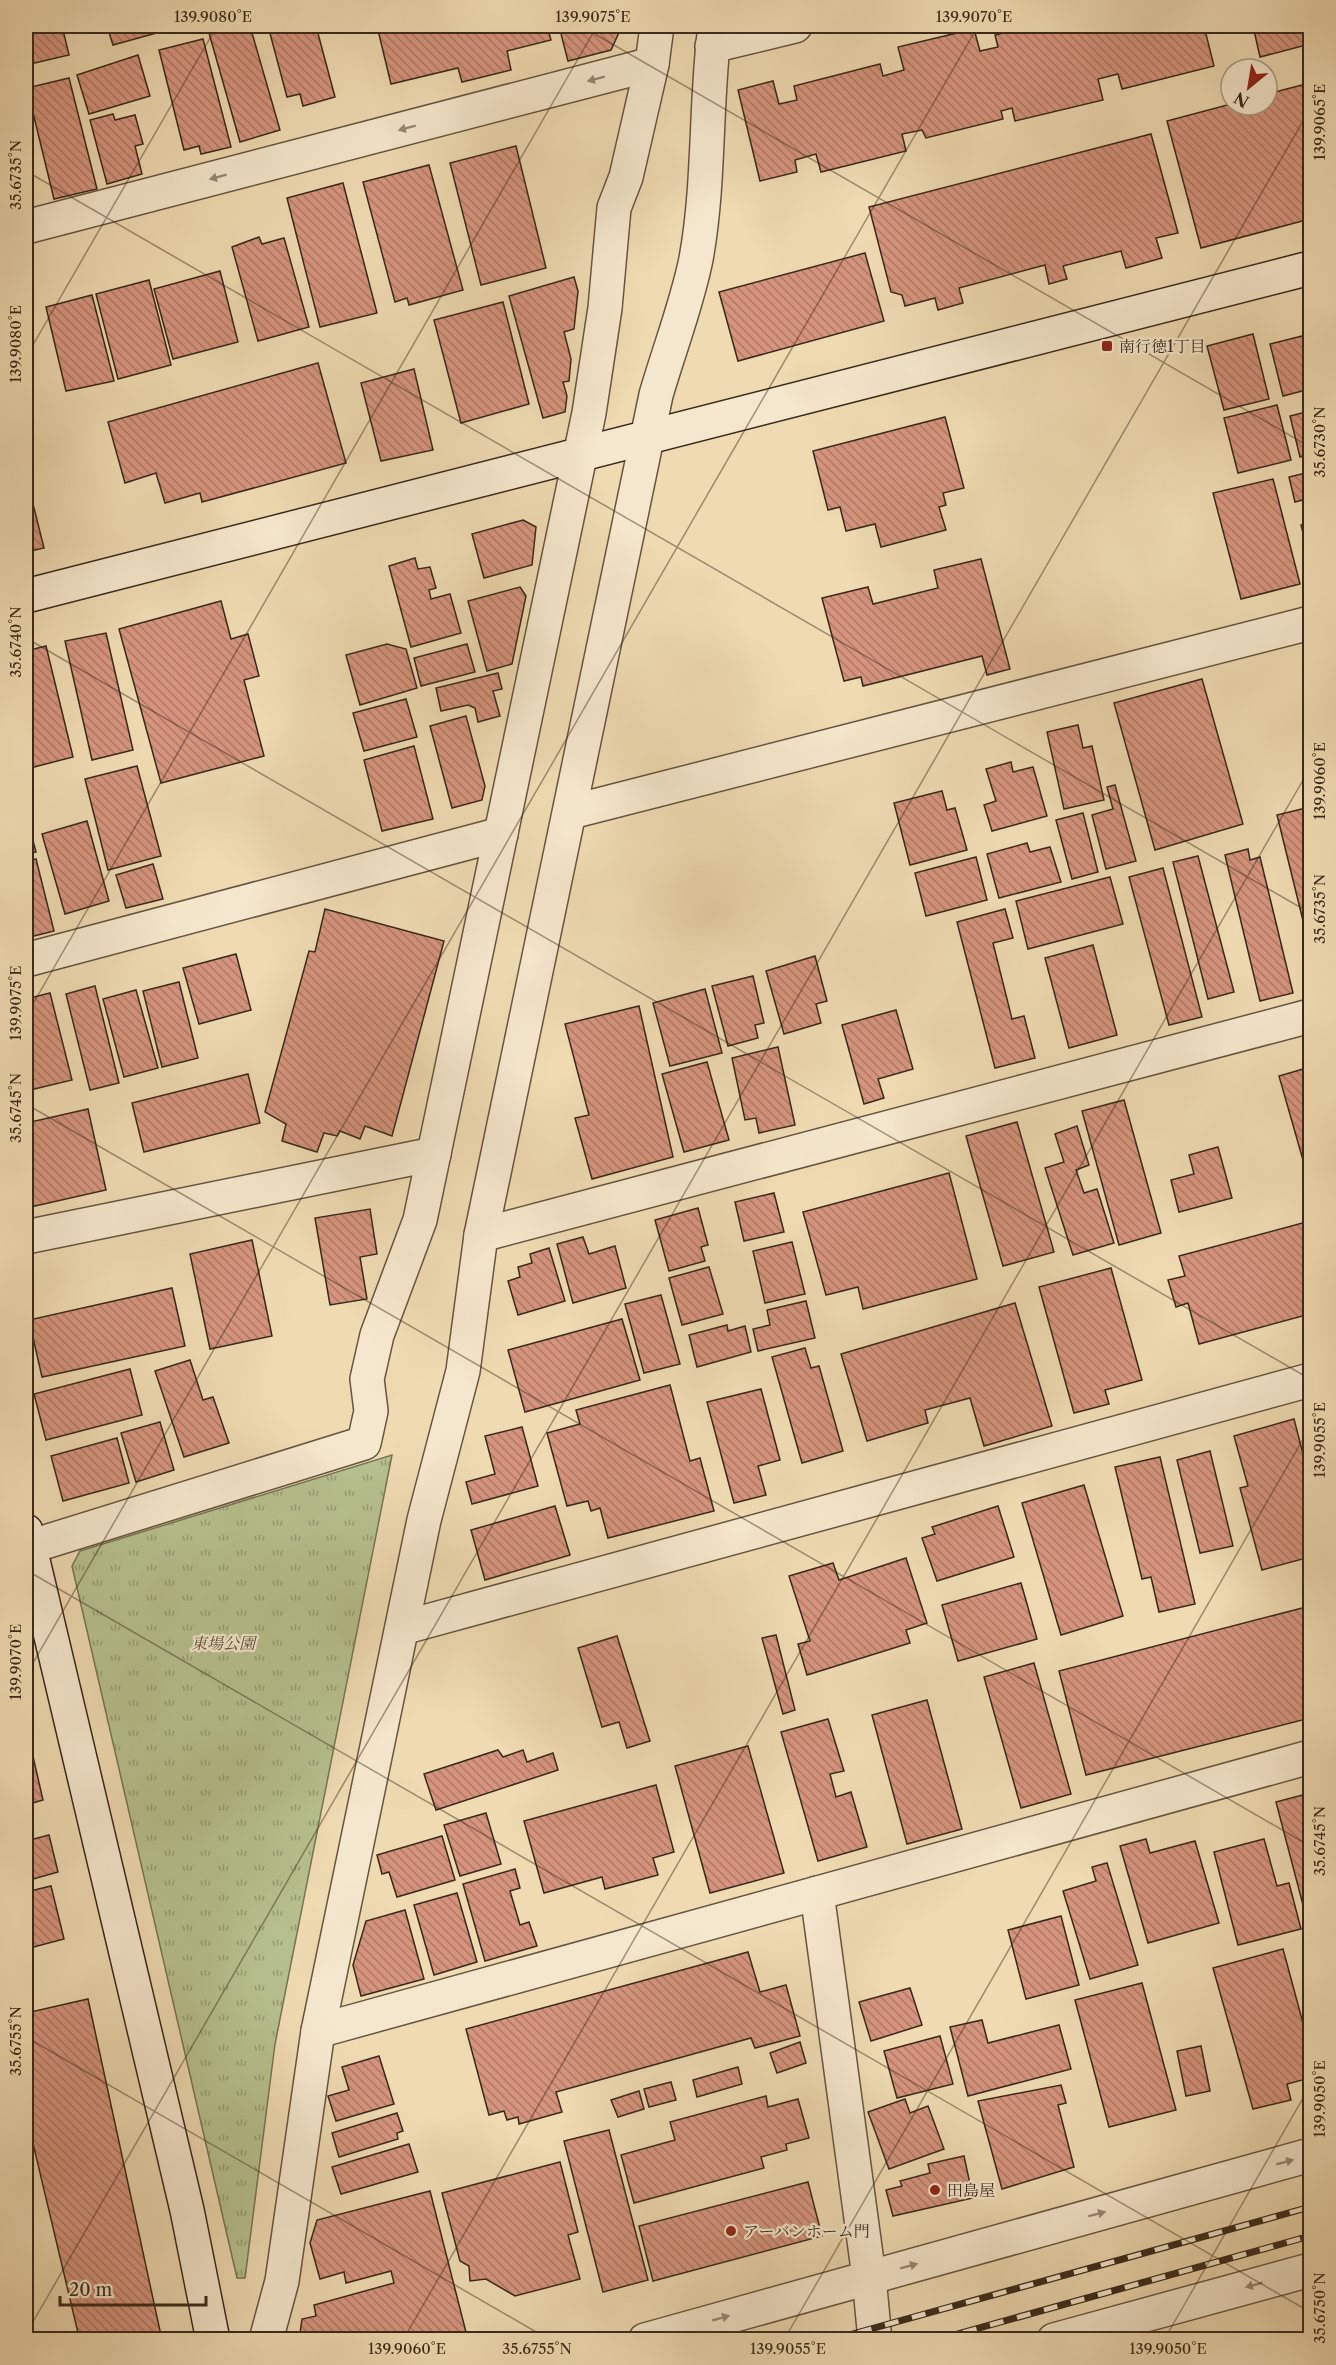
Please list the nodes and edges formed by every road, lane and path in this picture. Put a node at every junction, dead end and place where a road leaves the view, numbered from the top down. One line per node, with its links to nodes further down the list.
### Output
1 (657, 26): 4 (street)
2 (795, 26): 3 (street)
3 (714, 36): 7 (street)
4 (652, 64): 5 (street, one-way to 5); 8 (street)
5 (26, 226)
6 (1311, 268): 7 (street)
7 (648, 436): 8 (street); 11 (street)
8 (580, 453): 9 (street); 12 (street)
9 (26, 596)
10 (1311, 623): 11 (street)
11 (571, 812): 16 (street)
12 (501, 834): 13 (street); 15 (street)
13 (26, 960)
14 (1311, 1016): 16 (street)
15 (434, 1154): 17 (street); 19 (street)
16 (481, 1235): 20 (street)
17 (26, 1237)
18 (1311, 1380): 20 (street)
19 (27, 1542): 27 (street)
20 (402, 1628): 23 (street)
21 (1311, 1757): 22 (street)
22 (818, 1893): 23 (street); 26 (street)
23 (318, 2031): 28 (street)
24 (1311, 2155): 26 (street, one-way to 24)
25 (1311, 2270): 31 (street, one-way to 31)
26 (869, 2277): 29 (street, one-way to 26); 30 (street)
27 (213, 2340)
28 (266, 2340)
29 (645, 2340)
30 (875, 2340)
31 (1054, 2340)

